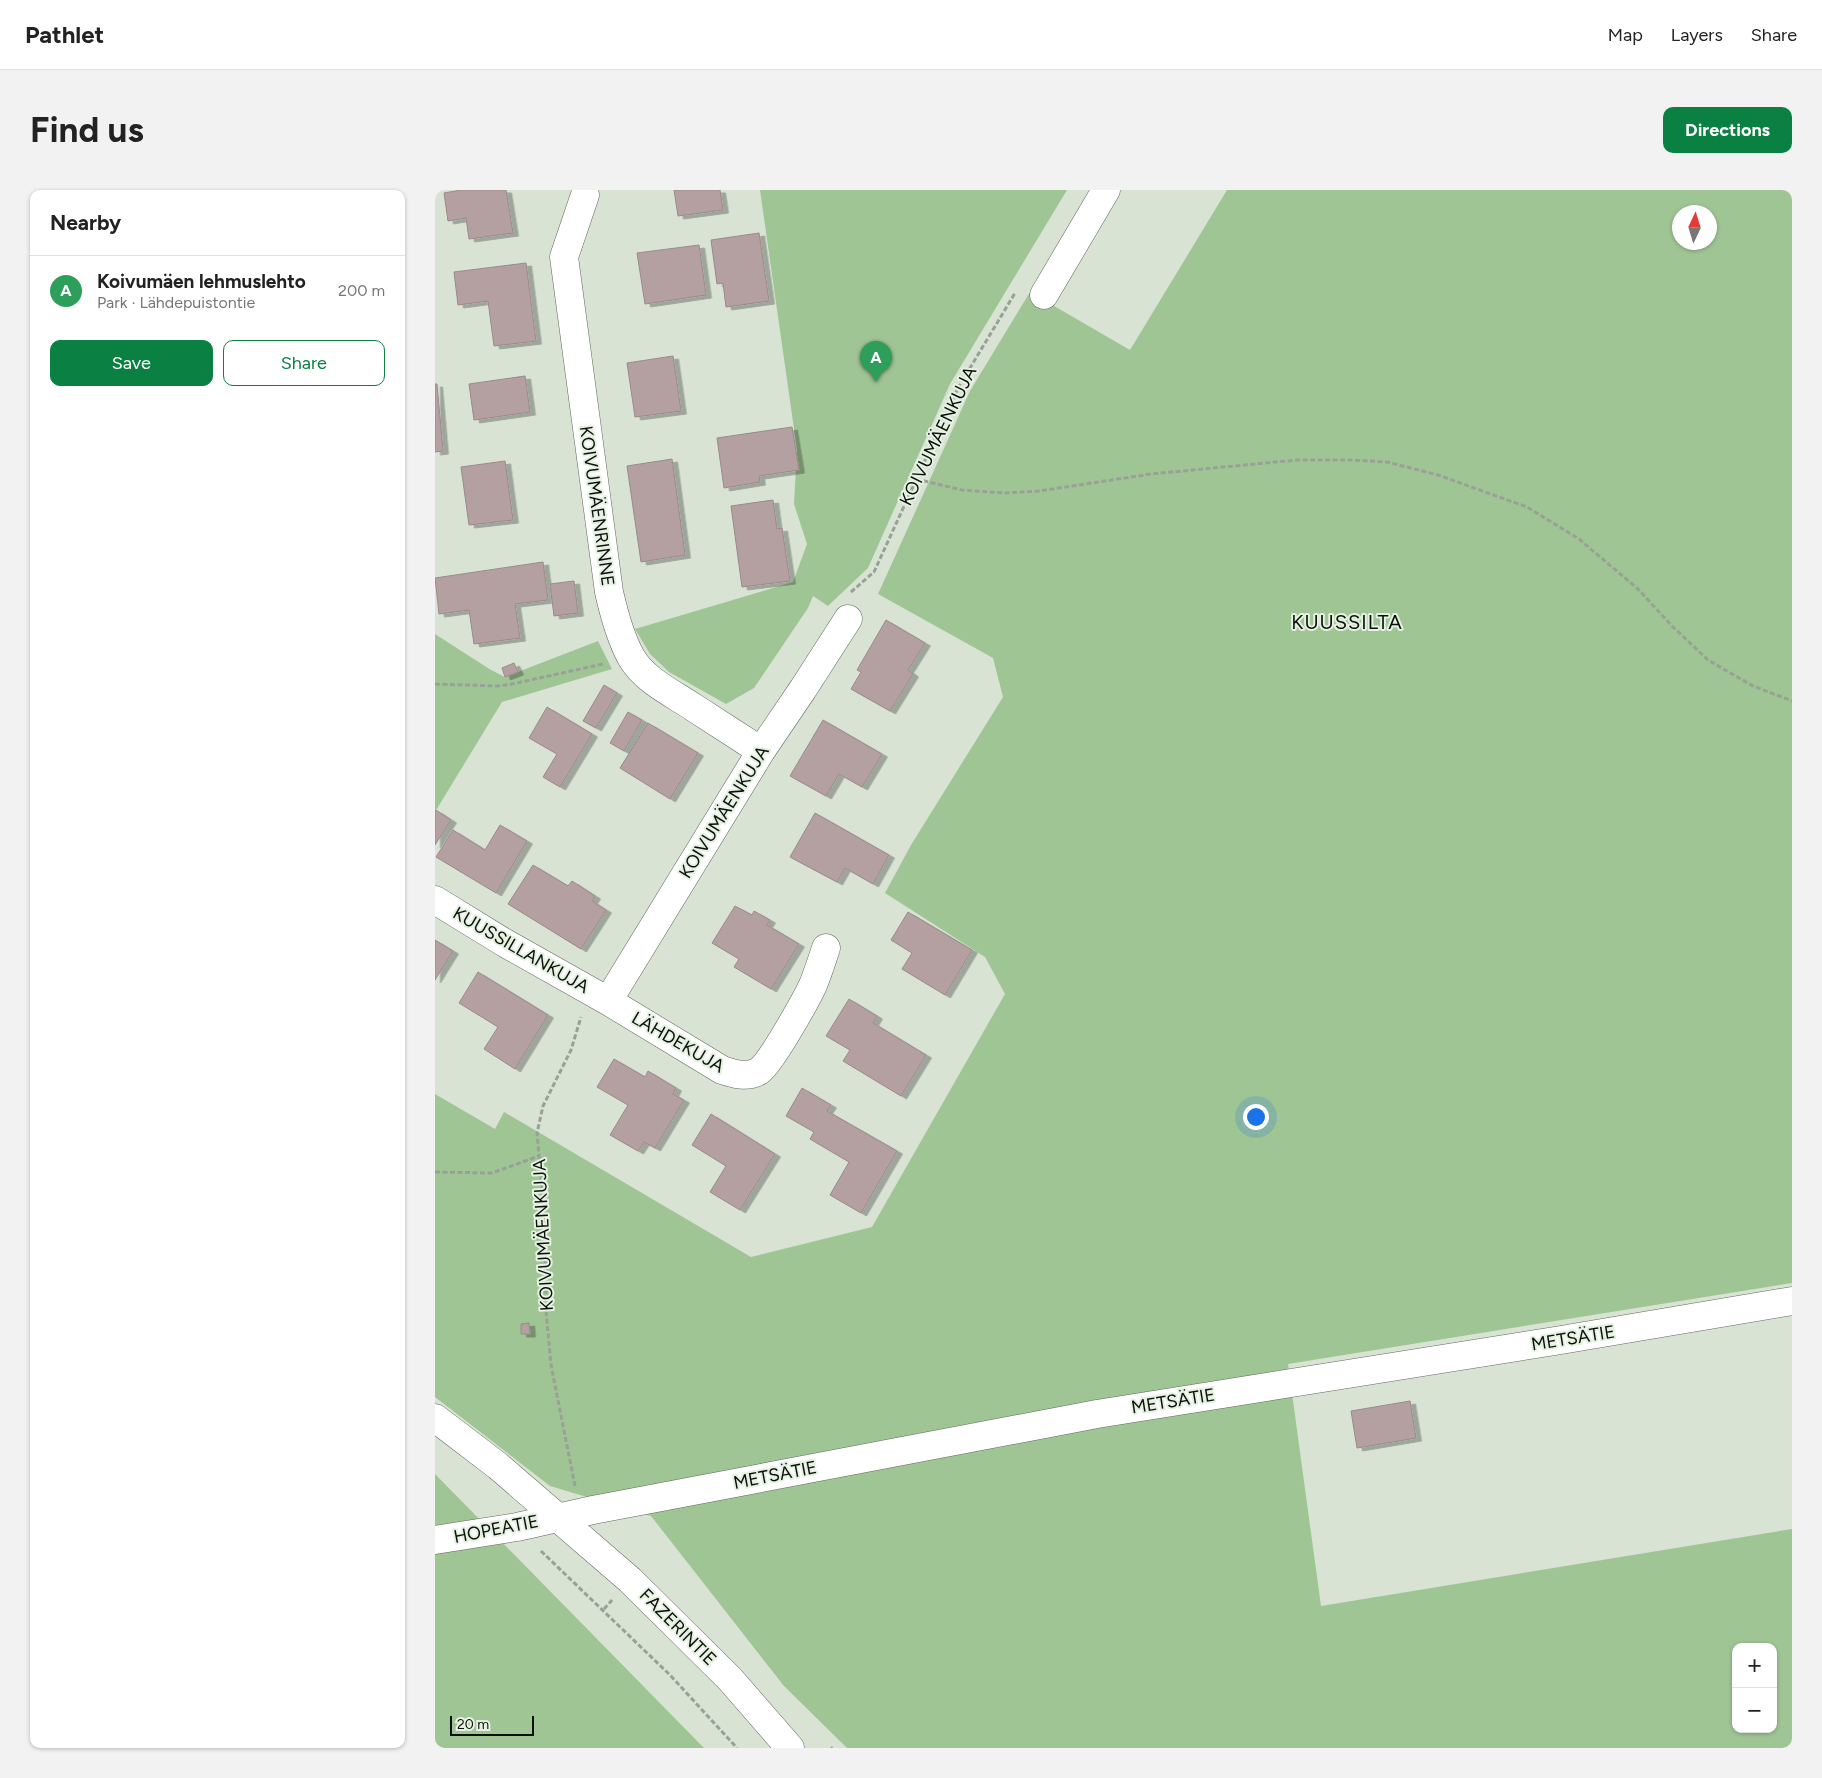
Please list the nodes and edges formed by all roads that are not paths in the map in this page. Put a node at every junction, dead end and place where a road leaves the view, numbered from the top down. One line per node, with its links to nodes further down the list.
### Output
1 (1106, 190): 3 (street)
2 (585, 195): 5 (street, KOIVUMÄENRINNE)
3 (1044, 295)
4 (845, 622): 5 (street, KOIVUMÄENKUJA)
5 (761, 750): 8 (street, KOIVUMÄENKUJA)
6 (435, 900): 8 (street, KUUSSILLANKUJA)
7 (826, 948): 8 (street, LÄHDEKUJA)
8 (596, 1006)
9 (1792, 1301): 11 (street, METSÄTIE)
10 (435, 1418): 11 (street, FAZERINTIE)
11 (556, 1517): 12 (street, HOPEATIE); 13 (street, FAZERINTIE)
12 (435, 1540)
13 (790, 1748)

